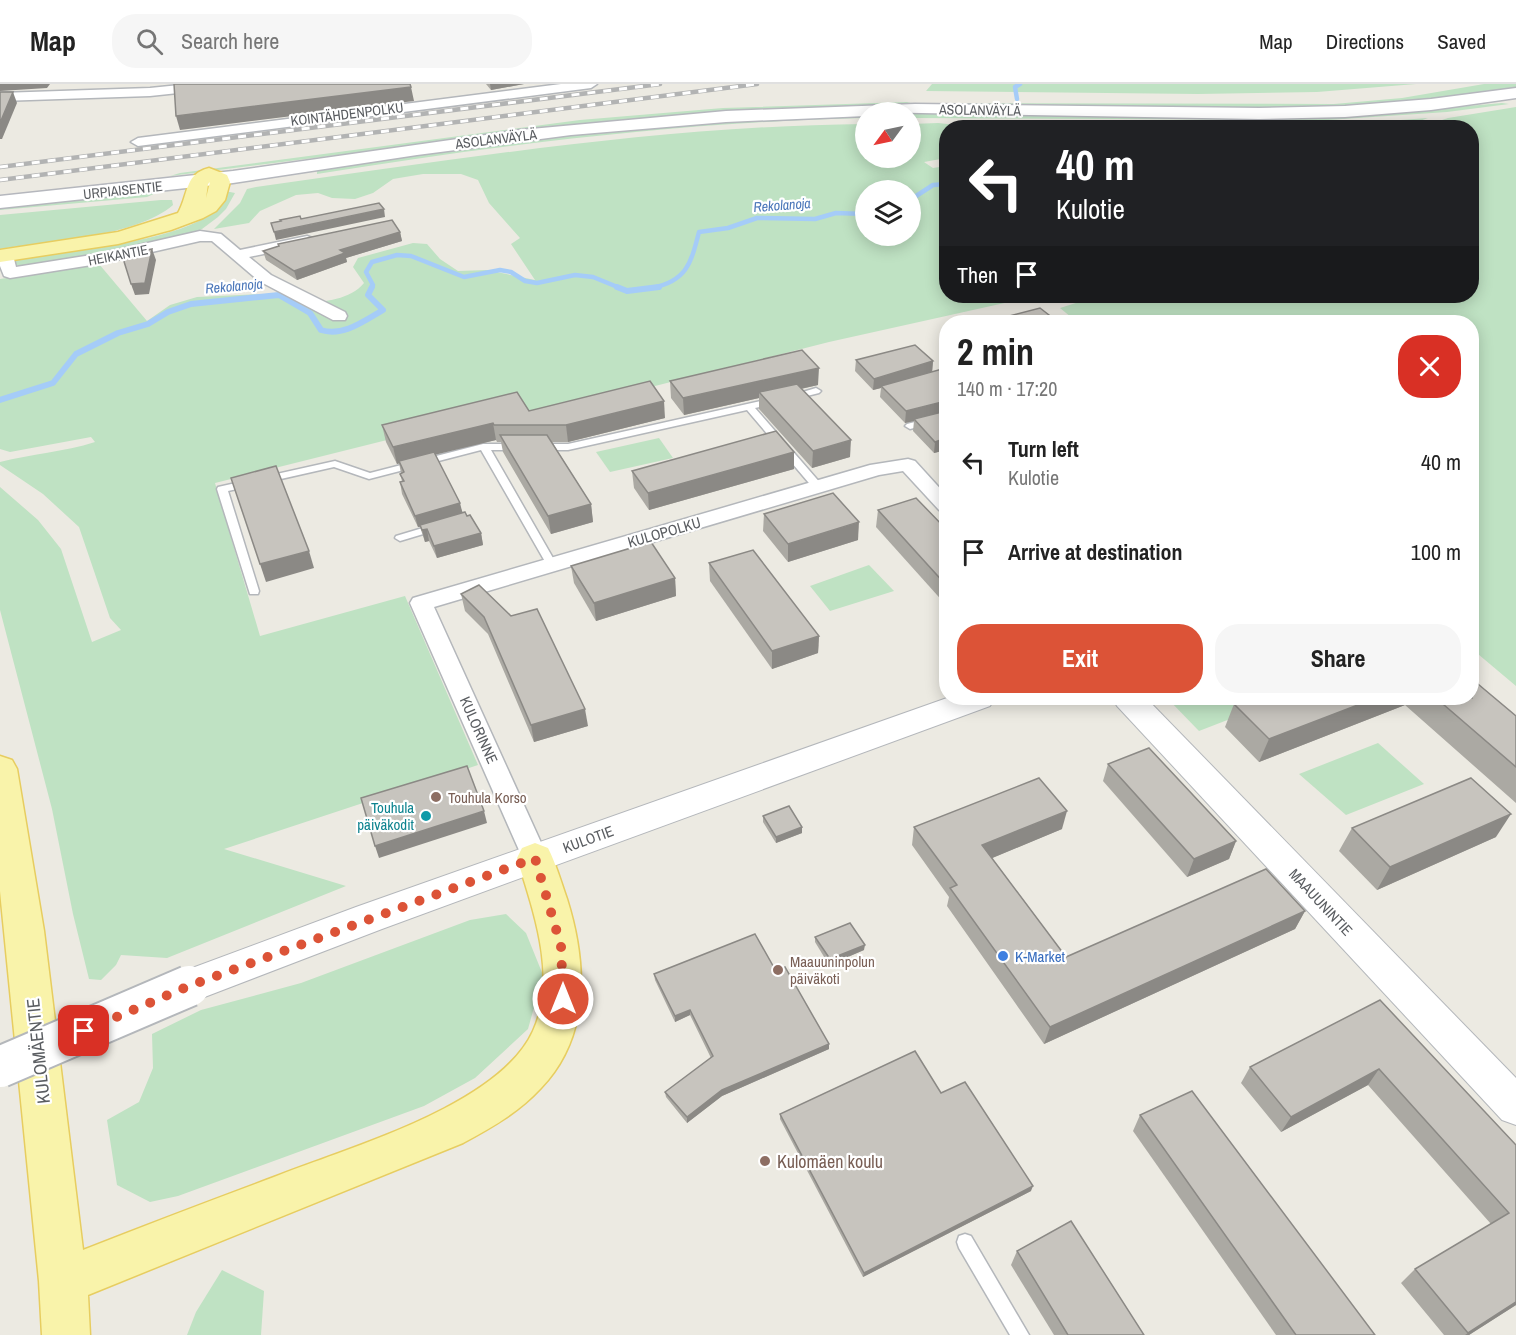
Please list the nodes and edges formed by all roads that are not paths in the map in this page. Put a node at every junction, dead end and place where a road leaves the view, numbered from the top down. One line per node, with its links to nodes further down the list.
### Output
1 (225, 84): 4 (street)
2 (591, 84): 3 (street, KOINTÄHDENPOLKU)
3 (554, 86): 7 (street, KOINTÄHDENPOLKU)
4 (152, 88): 6 (street)
5 (1516, 93): 8 (main road, ASOLANVÄYLÄ)
6 (0, 97)
7 (138, 142)
8 (209, 178): 9 (main road, URPIAISENTIE); 12 (main road)
9 (0, 202)
10 (328, 236): 11 (street)
11 (237, 255): 12 (street, HEIKANTIE); 13 (street, HEIKANTIE)
12 (3, 256)
13 (339, 316)
14 (816, 391): 15 (lane)
15 (748, 407): 18 (lane); 19 (lane)
16 (939, 419): 17 (lane)
17 (910, 426)
18 (485, 447): 23 (lane); 24 (lane)
19 (818, 487): 20 (street, KULOPOLKU); 23 (street, KULOPOLKU)
20 (939, 498)
21 (442, 526): 22 (lane)
22 (400, 538)
23 (552, 565): 25 (street, KULOPOLKU)
24 (254, 591)
25 (421, 603): 29 (street, KULORINNE)
26 (960, 705): 29 (street, KULOTIE)
27 (1135, 705): 31 (street, MAAUUNINTIE)
28 (0, 769): 33 (main road, KULOMÄENTIE)
29 (535, 858): 30 (street, KULOTIE, bridge); 33 (main road)
30 (0, 1067)
31 (1516, 1106)
32 (965, 1242): 35 (lane)
33 (63, 1281): 34 (main road, KULOMÄENTIE)
34 (66, 1335)
35 (1020, 1335)

